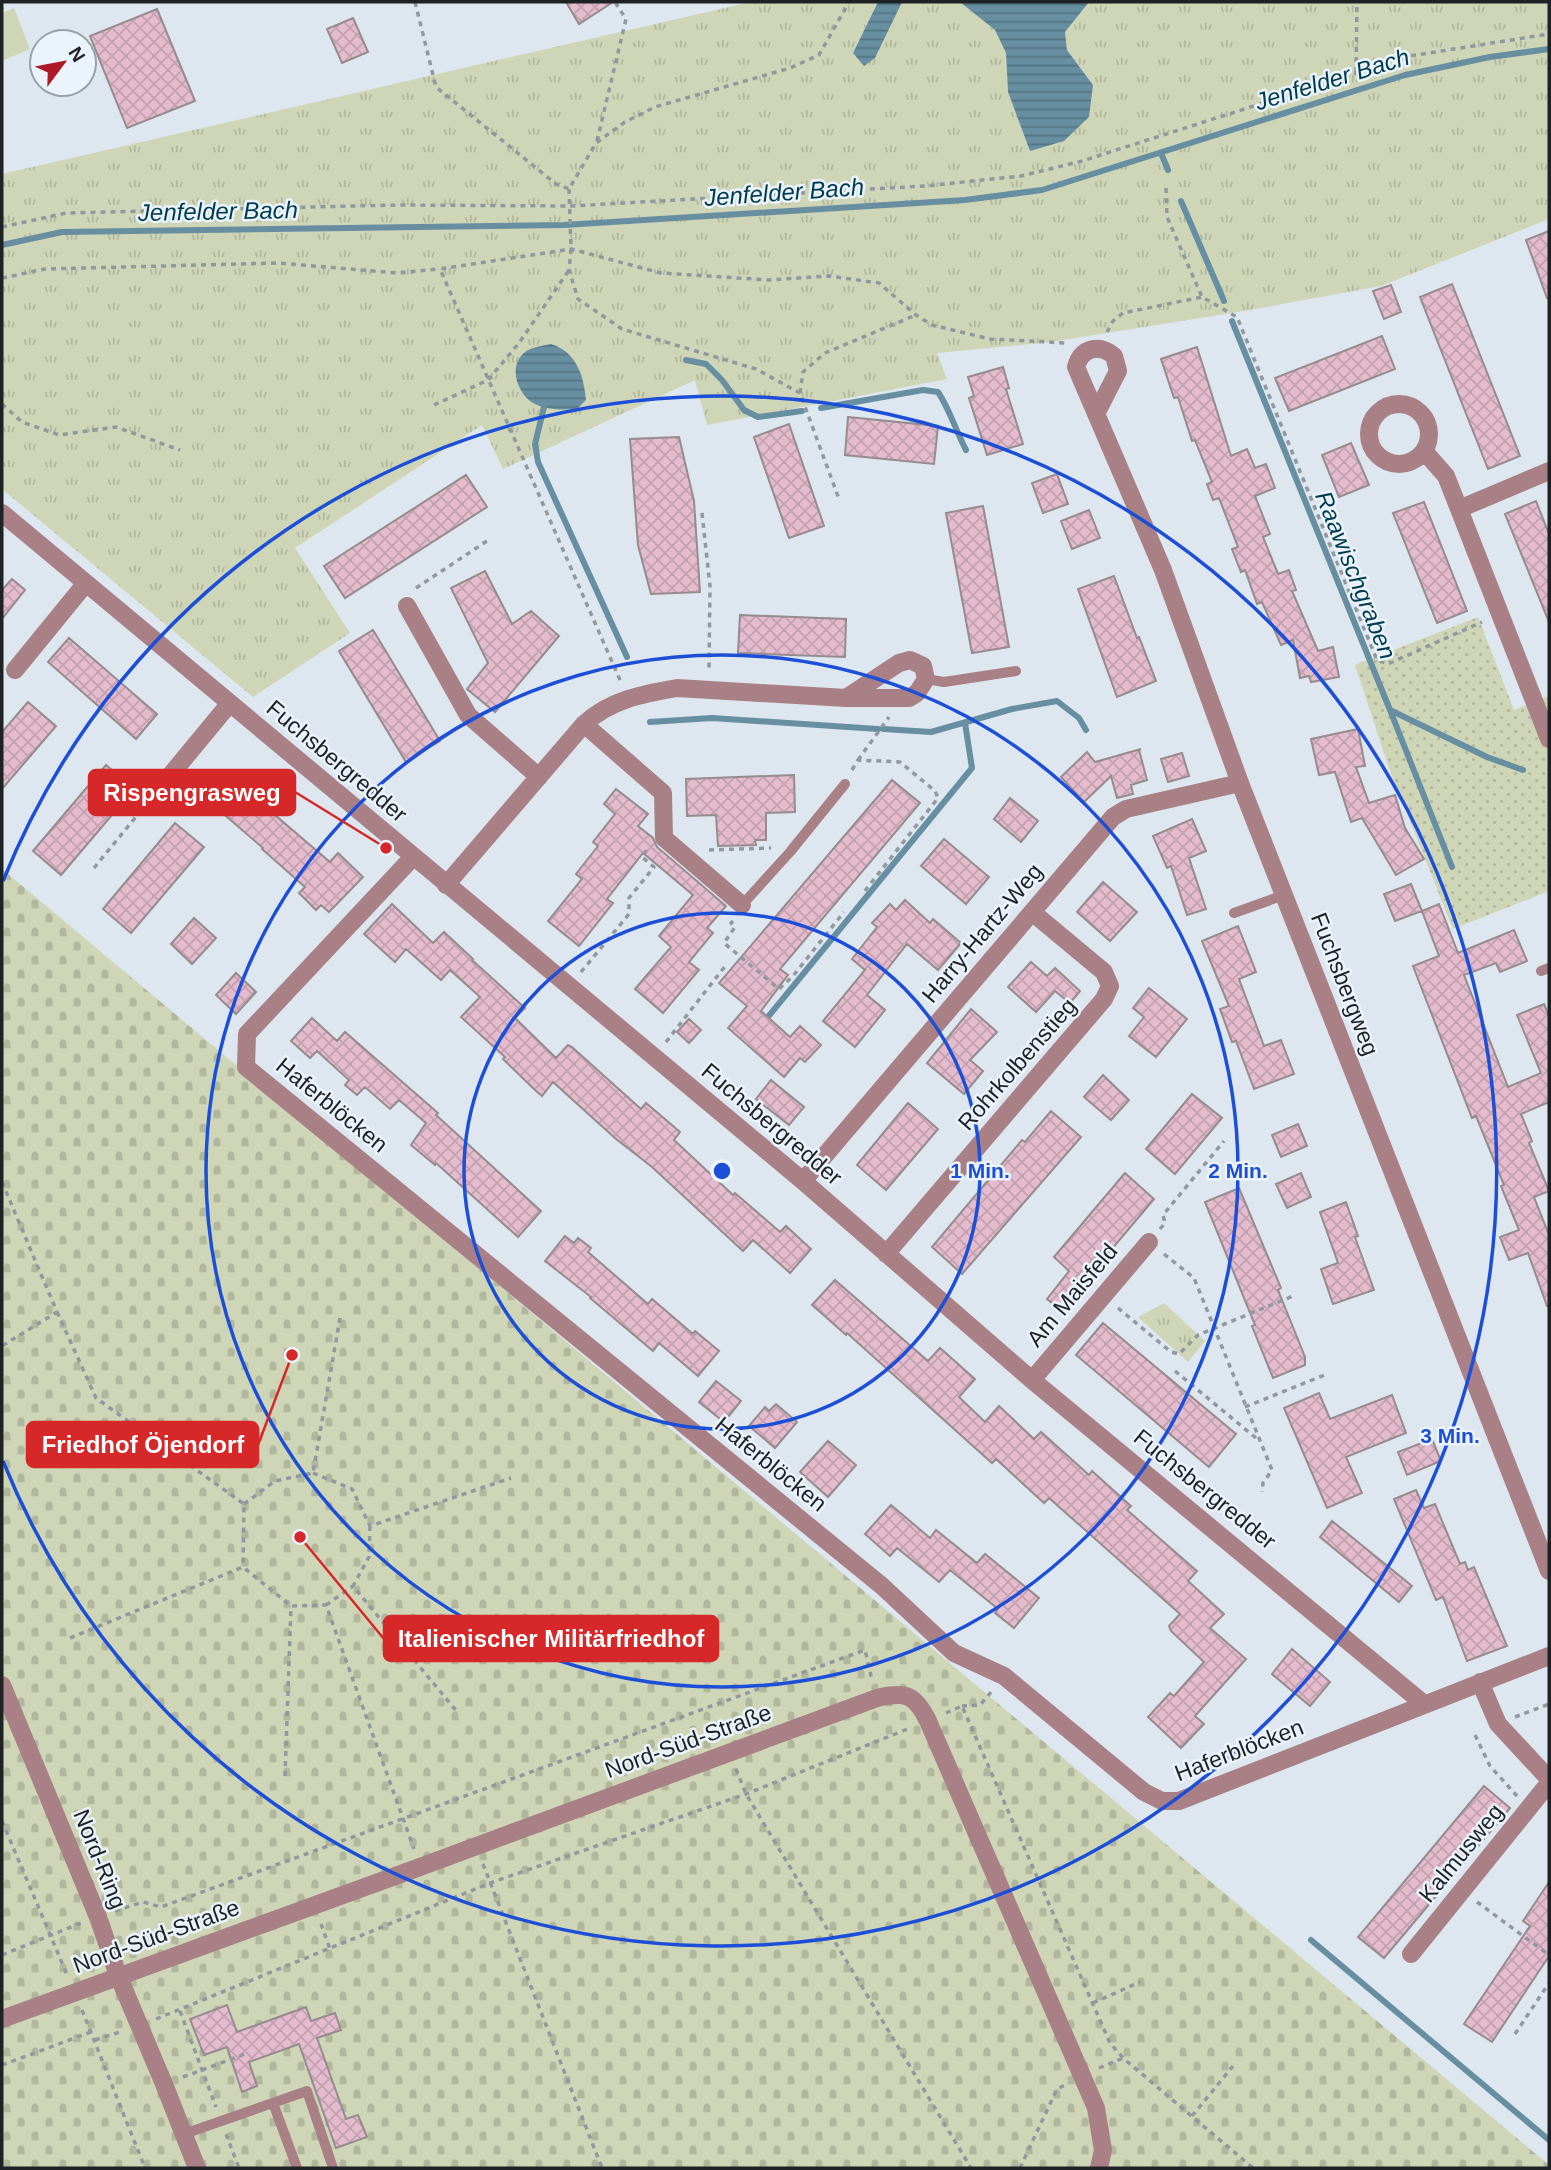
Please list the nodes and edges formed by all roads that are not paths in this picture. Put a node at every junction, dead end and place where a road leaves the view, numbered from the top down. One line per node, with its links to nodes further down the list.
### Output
1 (1096, 414): 1 (street, Fuchsbergweg); 16 (street, Fuchsbergweg)
2 (1424, 451): 4 (street)
3 (1549, 471): 4 (street)
4 (1459, 509): 14 (street)
5 (2, 513): 6 (street, Fuchsbergredder)
6 (86, 583): 8 (street); 12 (street, Fuchsbergredder)
7 (407, 607): 15 (street)
8 (15, 670)
9 (1016, 671): 10 (lane)
10 (926, 679): 11 (street); 11 (street)
11 (846, 698): 13 (street)
12 (230, 703): 18 (street); 19 (street, Fuchsbergredder)
13 (584, 724): 15 (street); 22 (street)
14 (1549, 739)
15 (539, 777): 20 (street)
16 (1240, 783): 21 (street, Fuchsbergweg); 23 (street, Harry-Hartz-Weg)
17 (845, 784): 22 (lane)
18 (159, 789)
19 (413, 857): 20 (street, Fuchsbergredder); 33 (street, Haferblöcken)
20 (446, 886): 25 (street, Fuchsbergredder)
21 (1284, 895): 24 (lane); 29 (street, Fuchsbergweg)
22 (742, 905)
23 (1032, 912): 25 (street, Harry-Hartz-Weg); 27 (street, Rohrkolbenstieg)
24 (1234, 913)
25 (803, 1181): 27 (street, Fuchsbergredder)
26 (1149, 1242): 28 (street, Am Maisfeld)
27 (886, 1254): 28 (street, Fuchsbergredder)
28 (1032, 1380): 33 (street, Fuchsbergredder)
29 (1549, 1571)
30 (1549, 1656): 31 (street, Haferblöcken)
31 (1480, 1682): 33 (street, Haferblöcken); 34 (street)
32 (2, 1685): 36 (street, Nord-Ring)
33 (1424, 1704)
34 (1549, 1781): 35 (street, Kalmusweg)
35 (1411, 1954)
36 (118, 1975): 37 (street, Nord-Süd-Straße); 39 (street, Nord-Ring); 43 (street, Nord-Süd-Straße)
37 (2, 2019)
38 (273, 2104): 39 (lane); 41 (lane); 42 (lane)
39 (184, 2134): 40 (street, Nord-Ring)
40 (197, 2168)
41 (297, 2168)
42 (333, 2168)
43 (1100, 2168)

